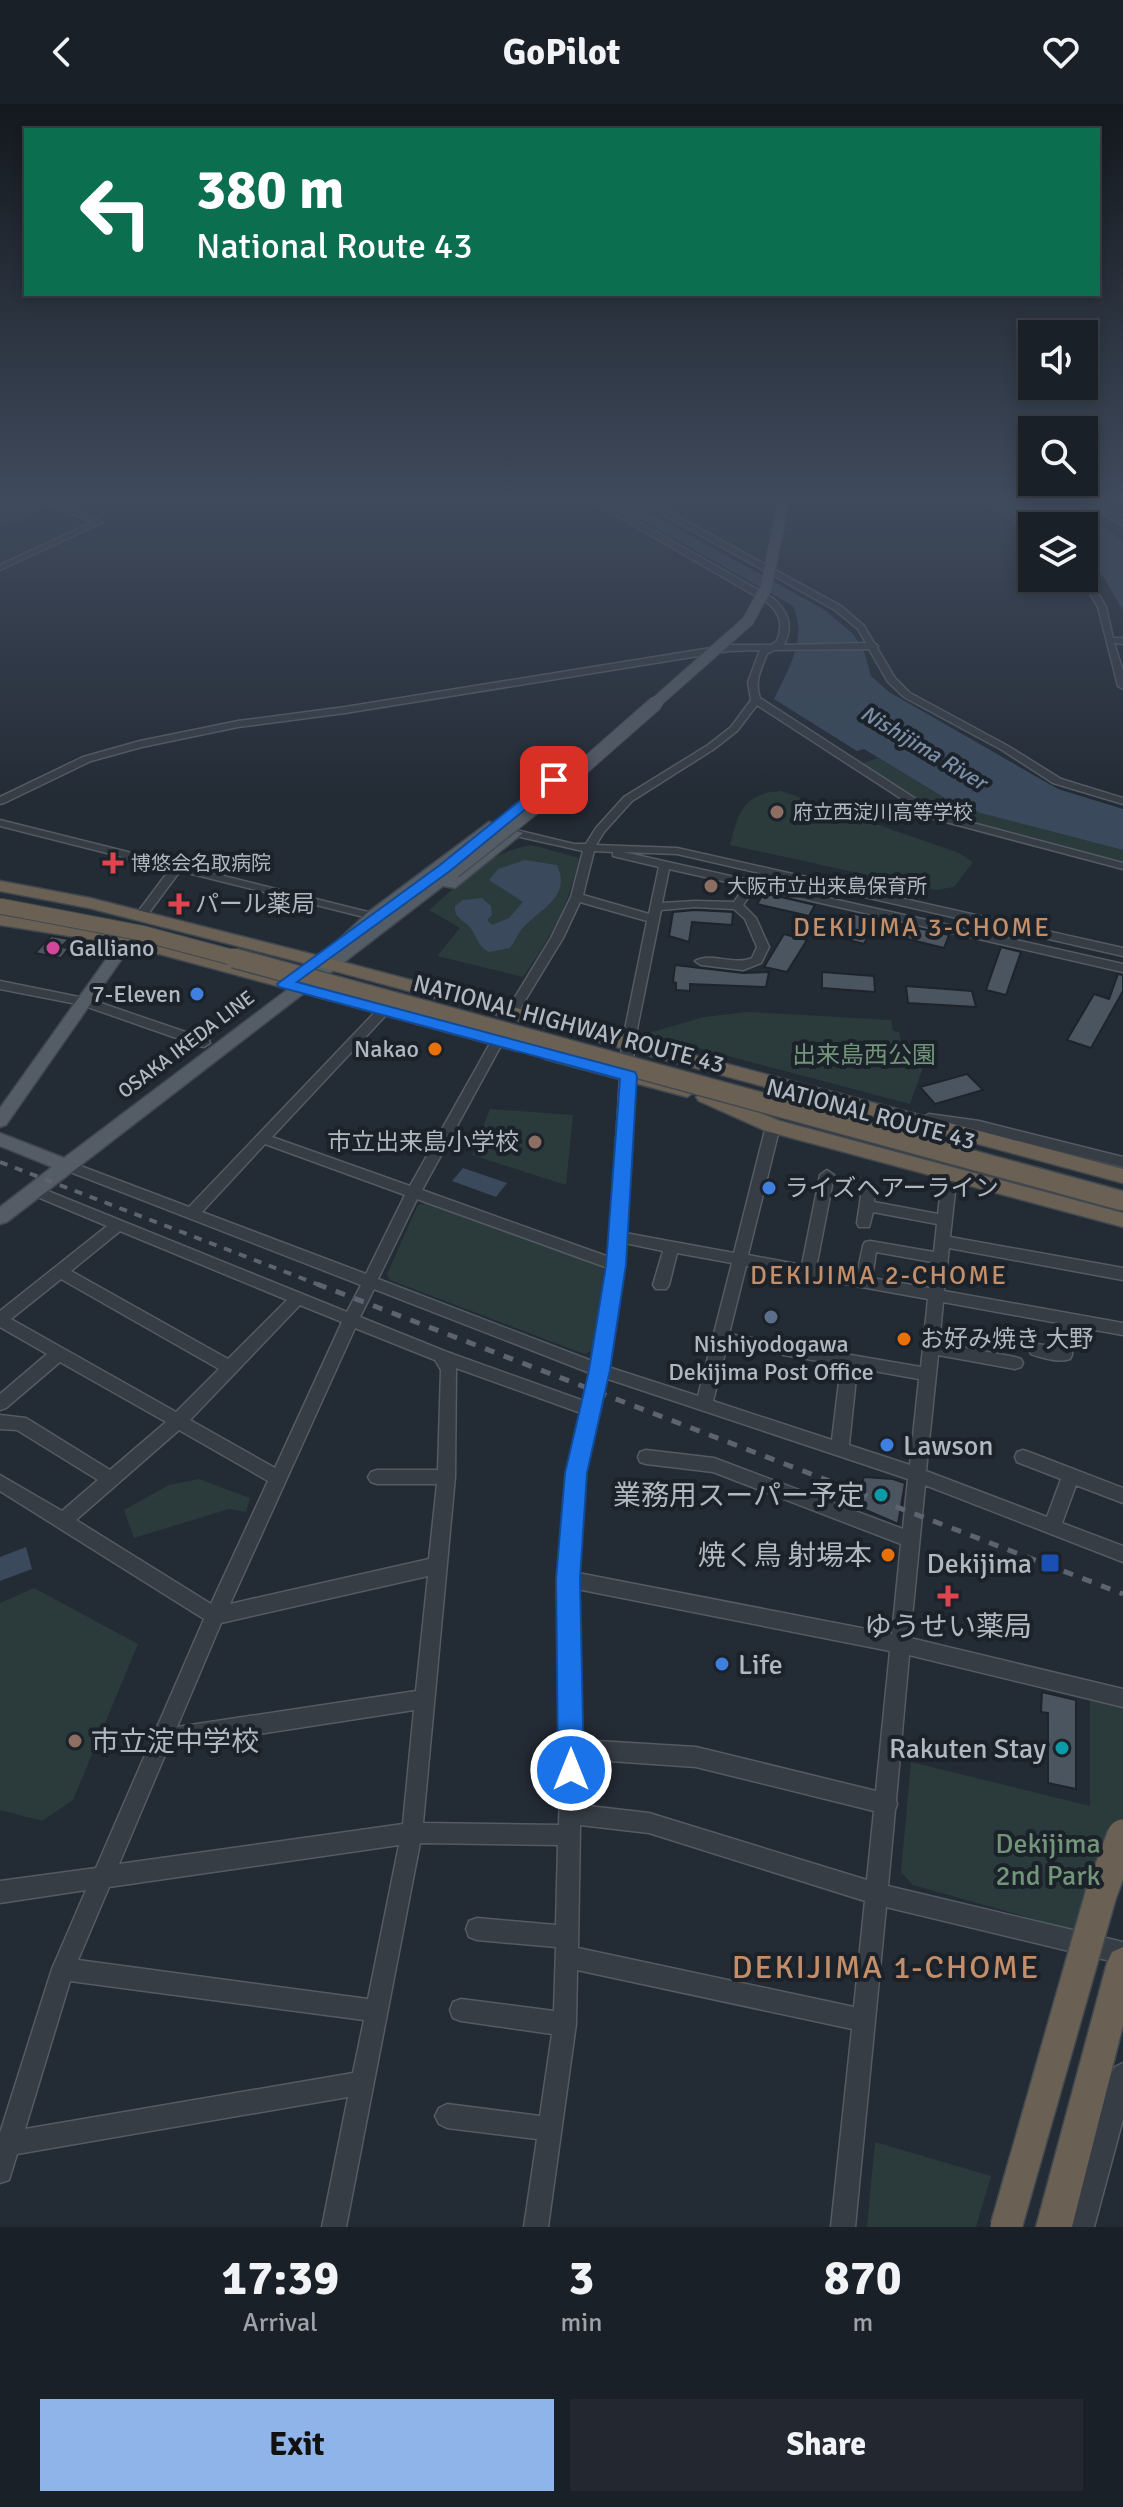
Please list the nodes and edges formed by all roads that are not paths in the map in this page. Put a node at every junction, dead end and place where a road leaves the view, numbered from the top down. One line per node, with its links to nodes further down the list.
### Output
1 (748, 602): 19 (main road, OSAKA IKEDA LINE)
2 (758, 602): 19 (main road, OSAKA IKEDA LINE, bridge)
3 (770, 602): 7 (street)
4 (827, 602): 8 (street)
5 (1099, 602): 6 (street)
6 (1116, 641): 9 (street)
7 (776, 646): 8 (street); 10 (street); 11 (street)
8 (870, 646): 12 (street)
9 (1123, 686)
10 (756, 700): 15 (street); 16 (street)
11 (0, 801)
12 (1123, 801)
13 (0, 823): 17 (street)
14 (516, 833): 15 (street); 29 (main road); 38 (main road)
15 (589, 848): 18 (street); 22 (street); 36 (street)
16 (1123, 866)
17 (177, 867): 28 (street); 29 (street)
18 (664, 867): 20 (street); 31 (street)
19 (450, 870): 35 (main road, OSAKA IKEDA LINE); 38 (main road, OSAKA IKEDA LINE)
20 (753, 883): 25 (street); 39 (street)
21 (0, 889): 28 (highway, NATIONAL ROUTE 43)
22 (577, 897): 31 (street); 44 (street)
23 (0, 899): 60 (highway, NATIONAL HIGHWAY ROUTE 43)
24 (0, 906): 64 (highway, NATIONAL HIGHWAY ROUTE 43, bridge)
25 (737, 906): 26 (street); 33 (street)
26 (661, 907)
27 (0, 913): 34 (highway, bridge)
28 (141, 916): 38 (highway, NATIONAL ROUTE 43)
29 (372, 916): 35 (main road)
30 (766, 917): 33 (street)
31 (653, 919): 47 (street)
32 (0, 920): 34 (highway, NATIONAL ROUTE 43)
33 (751, 921): 37 (street)
34 (127, 940): 40 (highway, NATIONAL ROUTE 43); 42 (main road)
35 (340, 946): 38 (main road, OSAKA IKEDA LINE)
36 (1123, 952)
37 (701, 961)
38 (326, 963): 40 (main road, OSAKA IKEDA LINE); 44 (highway, NATIONAL ROUTE 43)
39 (1123, 968)
40 (291, 985): 43 (highway, NATIONAL ROUTE 43); 46 (main road, OSAKA IKEDA LINE); 56 (main road, OSAKA IKEDA LINE)
41 (3, 988): 42 (street)
42 (85, 1002): 46 (street); 51 (main road)
43 (383, 1011): 45 (highway, NATIONAL ROUTE 43); 54 (street)
44 (512, 1012): 47 (highway, NATIONAL ROUTE 43)
45 (498, 1040): 49 (highway, NATIONAL ROUTE 43); 63 (street)
46 (204, 1043): 56 (main road, OSAKA IKEDA LINE)
47 (628, 1044): 48 (highway, NATIONAL ROUTE 43); 49 (street)
48 (700, 1063): 55 (street); 59 (highway, NATIONAL ROUTE 43)
49 (629, 1076): 50 (highway, NATIONAL ROUTE 43); 74 (street)
50 (706, 1097): 52 (highway); 67 (highway, NATIONAL ROUTE 43)
51 (0, 1121)
52 (773, 1126): 57 (highway); 77 (street)
53 (0, 1139): 56 (main road)
54 (264, 1139): 63 (street); 68 (street)
55 (1123, 1162)
56 (60, 1164): 62 (main road, OSAKA IKEDA LINE); 65 (main road, OSAKA IKEDA LINE); 68 (street)
57 (950, 1173): 70 (street); 71 (highway)
58 (827, 1175): 80 (street)
59 (1123, 1176)
60 (1123, 1187)
61 (869, 1189): 66 (street)
62 (33, 1190): 69 (main road, OSAKA IKEDA LINE); 73 (street)
63 (413, 1193): 79 (street); 84 (street)
64 (1123, 1201)
65 (0, 1203)
66 (867, 1206): 70 (street); 72 (street)
67 (1123, 1210)
68 (192, 1213): 84 (street)
69 (0, 1217)
70 (944, 1220): 75 (street)
71 (1123, 1220)
72 (864, 1223)
73 (118, 1225): 81 (street); 87 (street)
74 (618, 1237): 76 (street); 79 (street)
75 (942, 1241): 78 (street); 82 (street)
76 (672, 1246): 77 (street); 85 (street)
77 (739, 1258): 80 (street); 92 (street)
78 (940, 1258): 83 (street); 86 (street)
79 (616, 1265): 100 (street)
80 (808, 1271): 83 (street)
81 (61, 1272): 88 (street); 99 (street)
82 (1123, 1274)
83 (864, 1280): 86 (street)
84 (371, 1283): 90 (street); 100 (street)
85 (661, 1285)
86 (936, 1294): 89 (street); 93 (street)
87 (298, 1298): 90 (street); 99 (street)
88 (0, 1319): 95 (street)
89 (1066, 1319): 91 (street); 94 (street)
90 (351, 1320): 96 (street); 112 (street)
91 (1123, 1329)
92 (720, 1338): 97 (street); 103 (street)
93 (930, 1347): 98 (street); 101 (street)
94 (1037, 1350)
95 (58, 1354): 102 (street); 106 (street)
96 (441, 1356): 104 (street); 114 (street)
97 (850, 1361): 101 (street); 107 (street)
98 (1015, 1363)
99 (230, 1368): 106 (street)
100 (599, 1370): 103 (street); 104 (street)
101 (927, 1374): 110 (street)
102 (0, 1403)
103 (704, 1405): 107 (street)
104 (589, 1409): 123 (street)
105 (0, 1422): 115 (street)
106 (176, 1423): 112 (street); 115 (street)
107 (840, 1447): 110 (street)
108 (646, 1457): 120 (street)
109 (1023, 1457): 111 (street)
110 (916, 1474): 119 (street); 120 (street)
111 (1071, 1476): 117 (street); 119 (street)
112 (276, 1477): 124 (street)
113 (377, 1477): 114 (street)
114 (446, 1477): 122 (street)
115 (111, 1479): 118 (street)
116 (0, 1482): 118 (street)
117 (1123, 1496)
118 (63, 1521): 124 (street)
119 (1052, 1526): 121 (street)
120 (911, 1540): 125 (street)
121 (1123, 1554)
122 (439, 1565): 124 (street); 127 (street)
123 (568, 1579): 125 (street); 129 (street)
124 (215, 1616): 128 (street)
125 (902, 1645): 126 (street); 130 (street)
126 (1123, 1698)
127 (426, 1699): 128 (street); 132 (street)
128 (163, 1739): 134 (street)
129 (571, 1749): 130 (street); 131 (street)
130 (887, 1804): 136 (street)
131 (570, 1825): 132 (street); 136 (street); 138 (street)
132 (412, 1833): 134 (street); 143 (street)
133 (1123, 1835): 155 (highway, bridge)
134 (104, 1876): 135 (street); 141 (street)
135 (0, 1892)
136 (878, 1894): 139 (street); 144 (street)
137 (477, 1929): 138 (street)
138 (567, 1947): 144 (street); 145 (street)
139 (1123, 1953)
140 (1123, 1963): 156 (highway)
141 (63, 1969): 143 (street); 150 (street)
142 (461, 2010): 145 (street)
143 (377, 2011): 147 (street)
144 (865, 2021): 154 (street)
145 (565, 2024): 149 (street)
146 (1123, 2075): 157 (street)
147 (363, 2083): 150 (street); 152 (street)
148 (447, 2116): 149 (street)
149 (551, 2129): 153 (street)
150 (8, 2144): 151 (street)
151 (0, 2171)
152 (334, 2227)
153 (536, 2227)
154 (843, 2227)
155 (1006, 2227)
156 (1054, 2227)
157 (1082, 2227)

